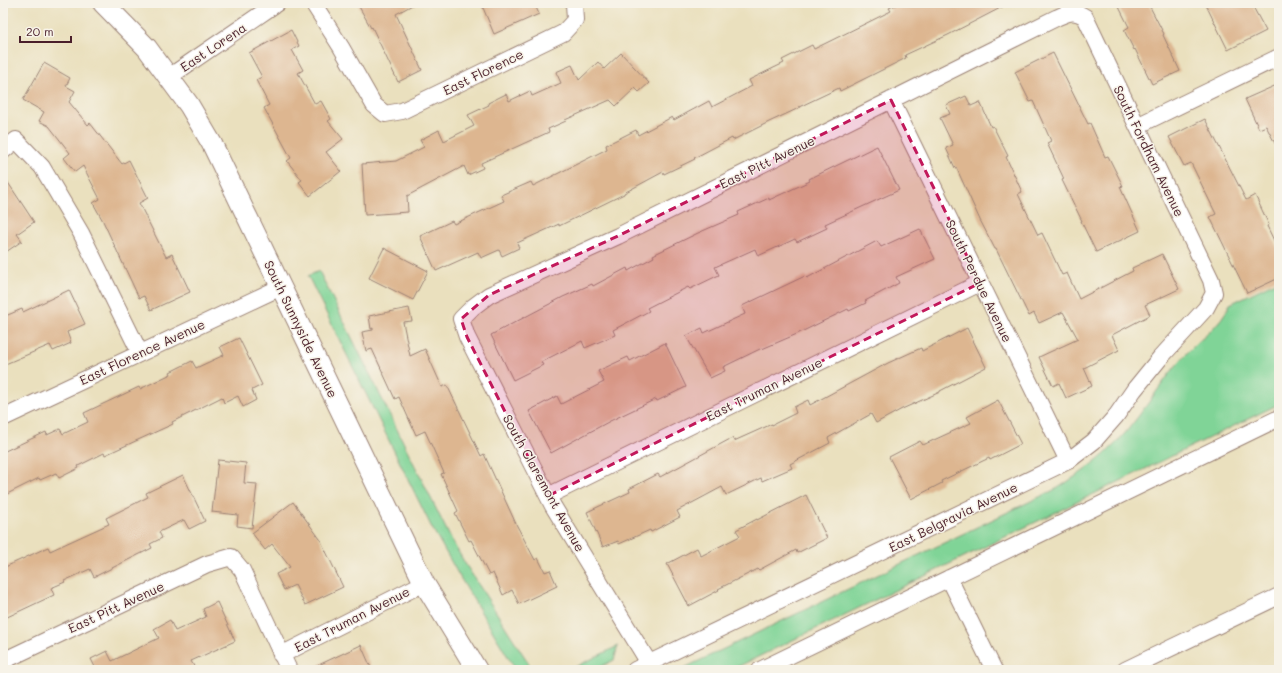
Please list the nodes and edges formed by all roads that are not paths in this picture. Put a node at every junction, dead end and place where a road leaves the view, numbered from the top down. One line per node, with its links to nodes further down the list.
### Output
1 (103, 3): 7 (street, South Sunnyside Avenue)
2 (277, 3): 7 (street, East Lorena)
3 (313, 3): 4 (street, East Florence)
4 (574, 3)
5 (1078, 12): 8 (street, East Pitt Avenue); 9 (street, South Fordham Avenue)
6 (1279, 57): 9 (street)
7 (169, 77): 12 (street, South Sunnyside Avenue)
8 (891, 100): 11 (street, South Perdue Avenue); 14 (street, East Pitt Avenue)
9 (1137, 126): 13 (street, South Fordham Avenue)
10 (3, 151): 15 (street)
11 (980, 283): 18 (street, South Perdue Avenue); 19 (street, East Truman Avenue)
12 (281, 286): 15 (street, East Florence Avenue); 21 (street, South Sunnyside Avenue)
13 (1214, 293): 18 (street, East Belgravia Avenue)
14 (461, 319): 19 (street, South Claremont Avenue)
15 (140, 353): 16 (street, East Florence Avenue)
16 (3, 418)
17 (1279, 418): 20 (street)
18 (1068, 461): 25 (street, East Belgravia Avenue)
19 (548, 496): 25 (street, South Claremont Avenue)
20 (949, 578): 28 (street); 29 (street)
21 (424, 583): 23 (street, East Truman Avenue); 27 (street, South Sunnyside Avenue)
22 (1279, 596): 30 (street)
23 (281, 655): 24 (street, East Pitt Avenue); 26 (street)
24 (3, 661)
25 (642, 667)
26 (289, 670)
27 (478, 670)
28 (760, 670)
29 (994, 670)
30 (1125, 670)

